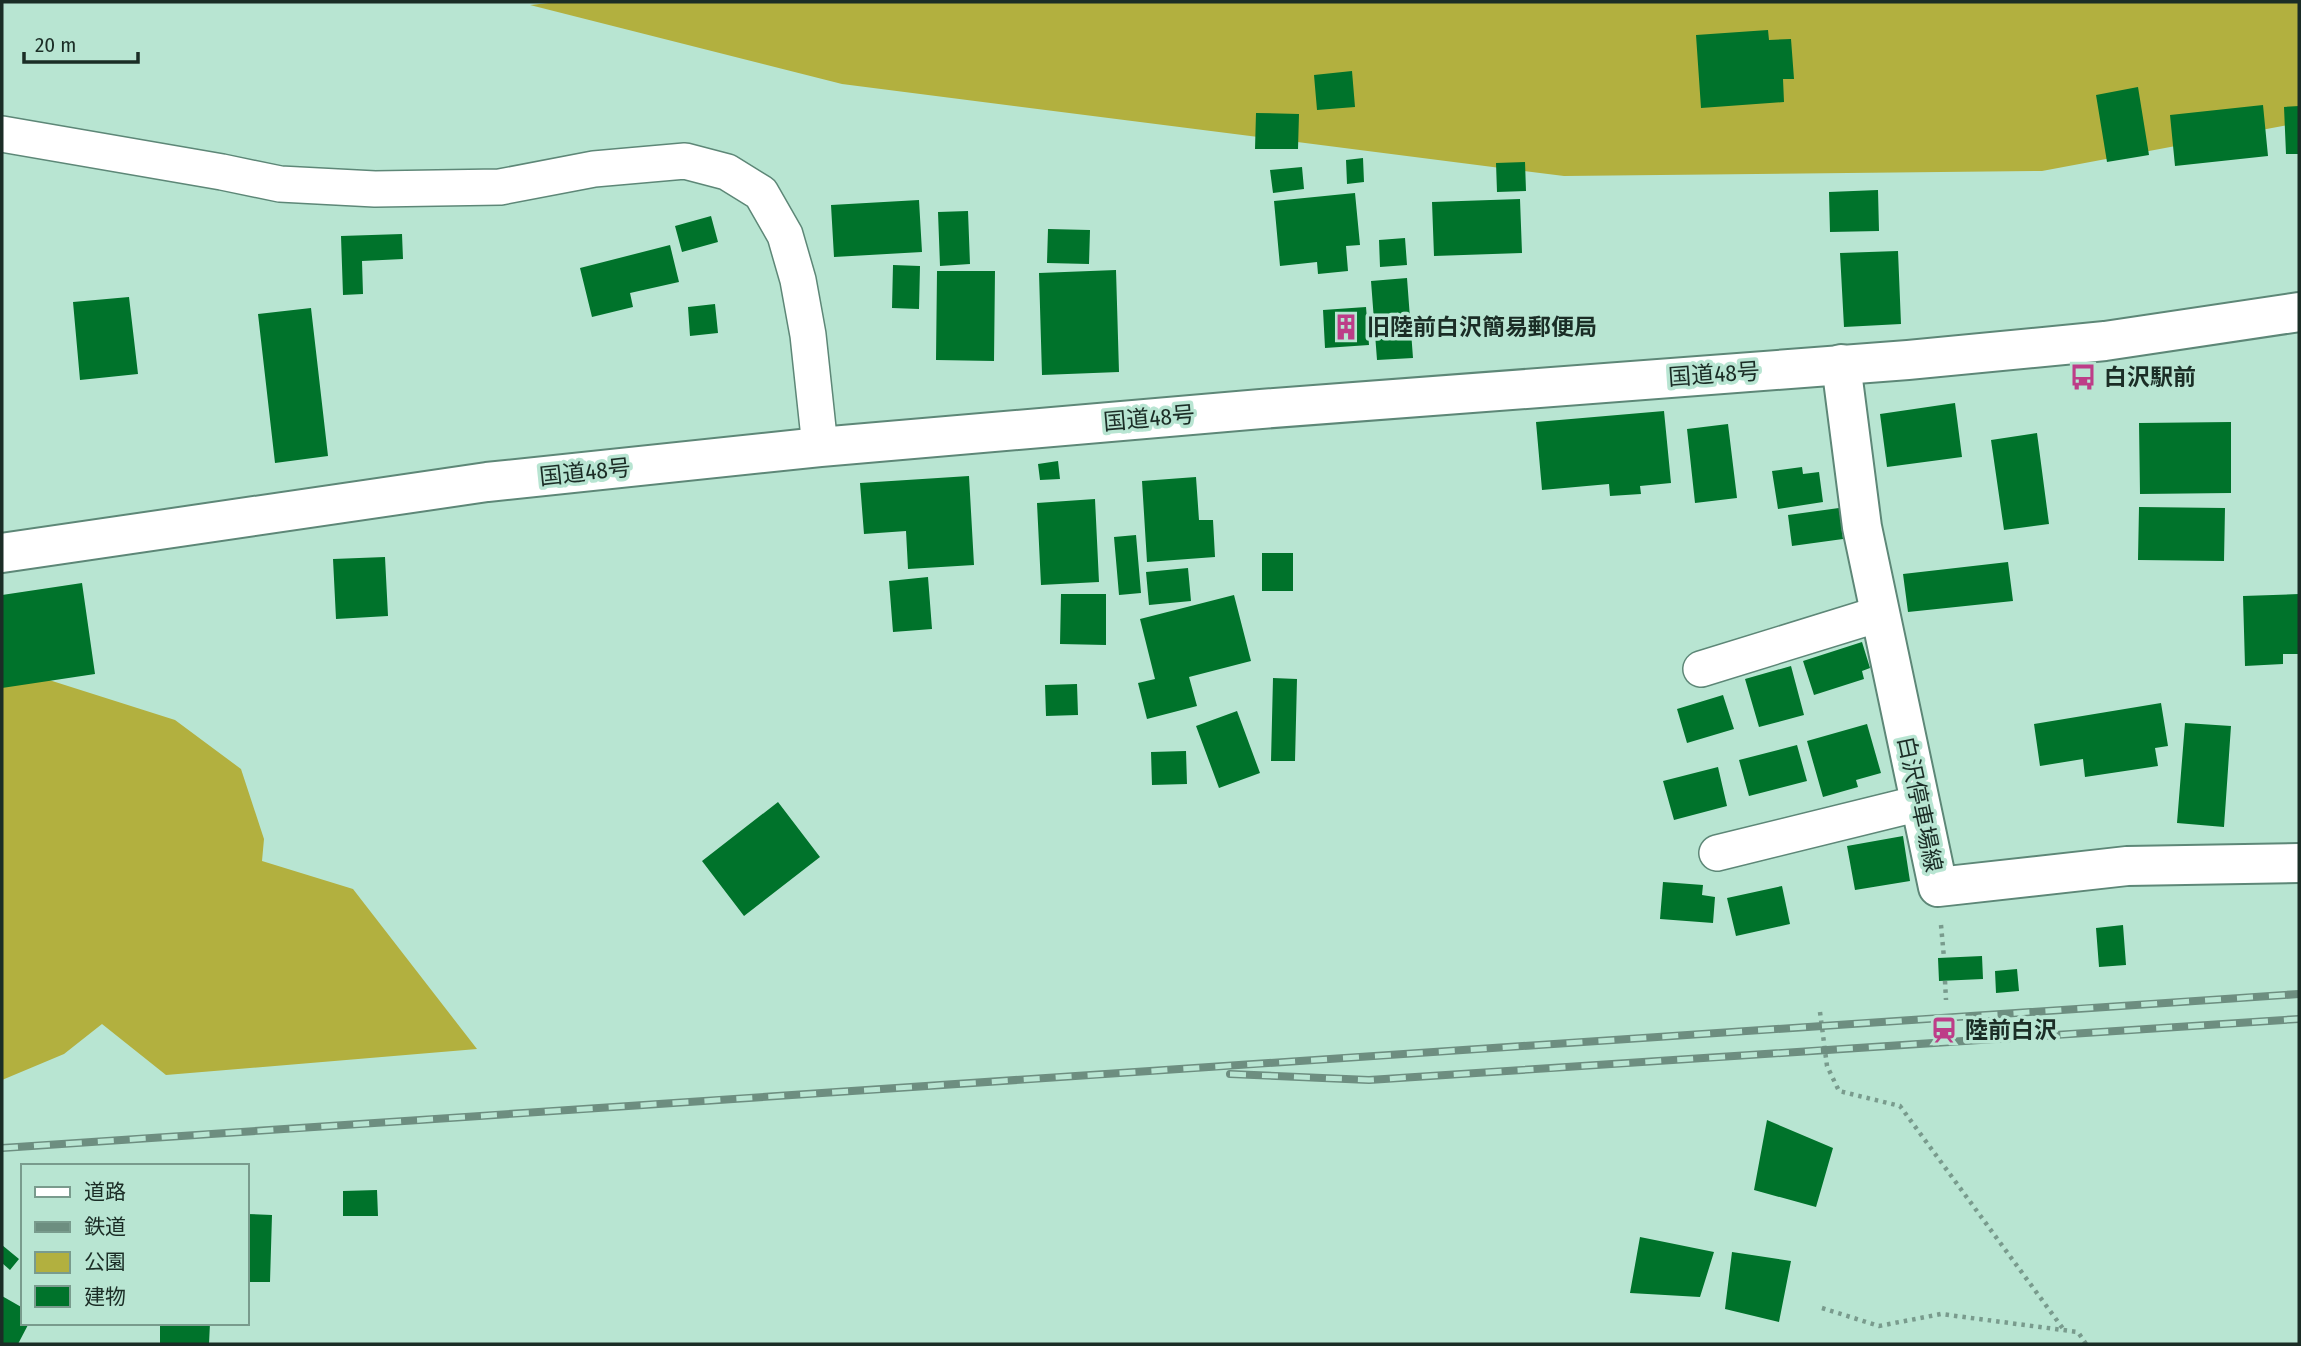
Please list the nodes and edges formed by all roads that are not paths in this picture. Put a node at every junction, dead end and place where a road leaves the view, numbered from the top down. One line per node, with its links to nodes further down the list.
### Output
1 (2, 134): 4 (street)
2 (2299, 312): 3 (main road, 国道48号)
3 (1842, 364): 4 (main road, 国道48号); 6 (main road, 白沢停車場線)
4 (820, 447): 5 (main road, 国道48号)
5 (2, 553)
6 (1879, 614): 7 (street); 8 (main road, 白沢停車場線)
7 (1701, 669)
8 (1920, 803): 9 (street); 10 (main road, 白沢停車場線)
9 (1717, 853)
10 (2299, 863)

